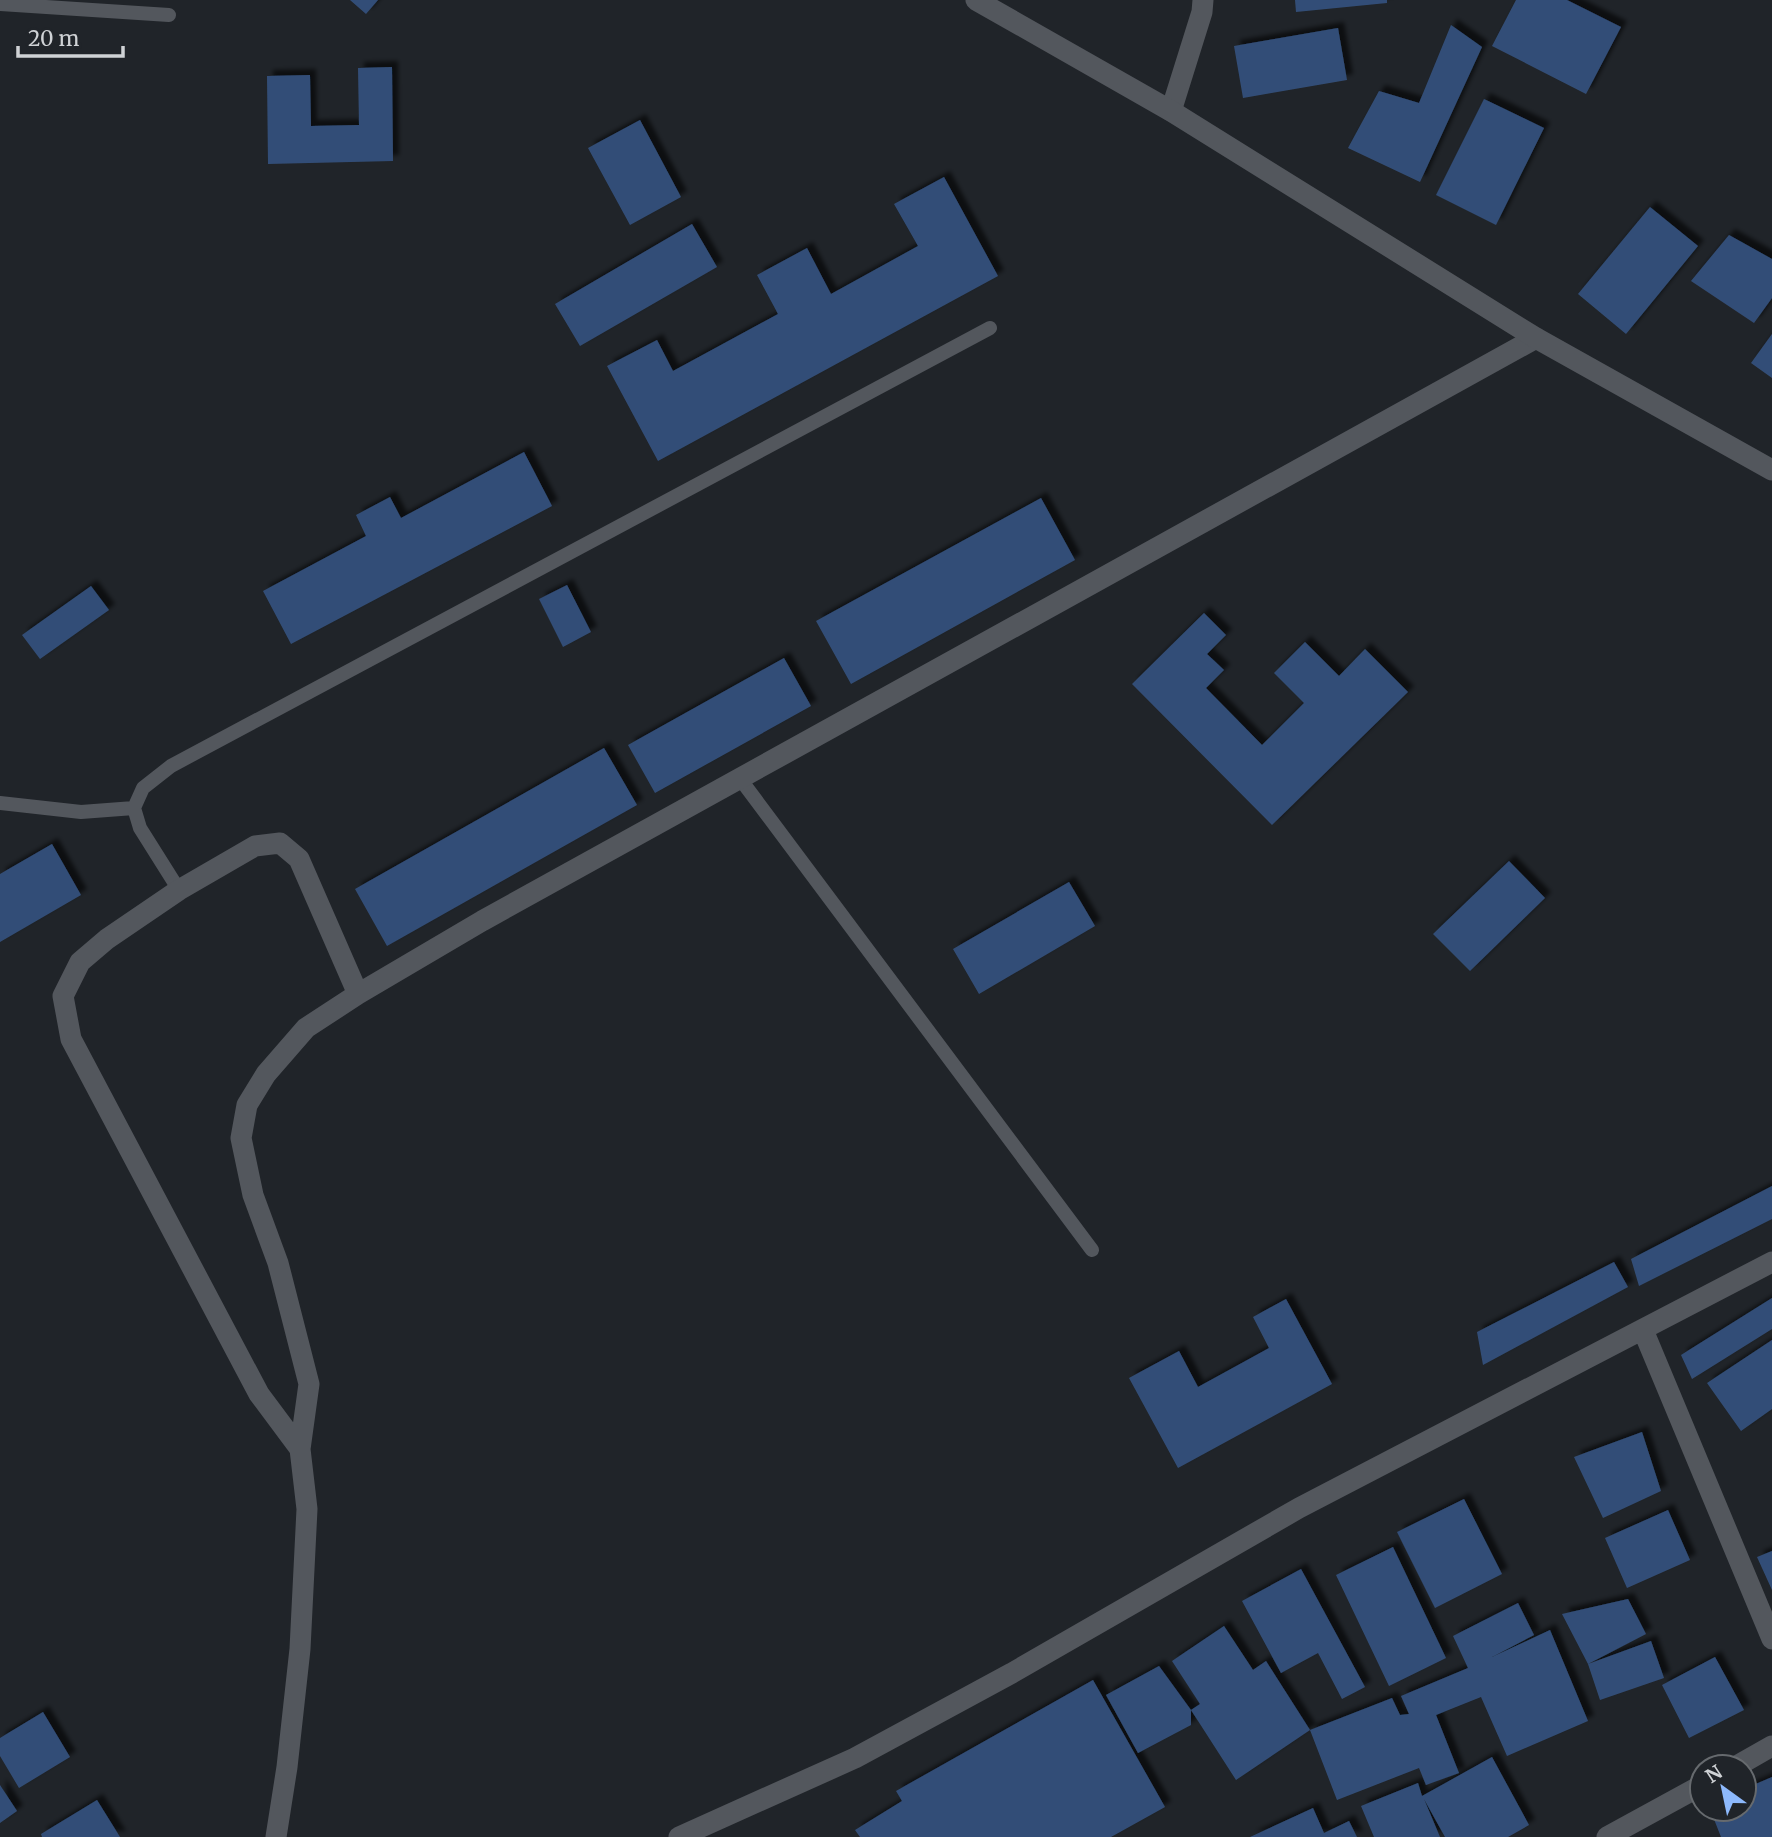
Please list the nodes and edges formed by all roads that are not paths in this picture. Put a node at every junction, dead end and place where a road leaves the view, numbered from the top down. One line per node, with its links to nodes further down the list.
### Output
1 (976, 0): 5 (street)
2 (1203, 0): 5 (street)
3 (0, 4): 4 (lane)
4 (169, 15)
5 (1171, 111): 7 (street)
6 (990, 328): 11 (lane)
7 (1536, 338): 8 (street); 9 (street)
8 (1772, 470)
9 (741, 780): 13 (street); 14 (lane)
10 (0, 803): 11 (lane)
11 (134, 808): 12 (lane)
12 (179, 890): 13 (street); 17 (street)
13 (358, 994): 17 (street)
14 (1091, 1250)
15 (1772, 1262): 16 (street)
16 (1643, 1329): 18 (street); 20 (street)
17 (300, 1449): 21 (street)
18 (1772, 1639)
19 (1688, 1793): 22 (street)
20 (692, 1834)
21 (276, 1837)
22 (1608, 1837)

